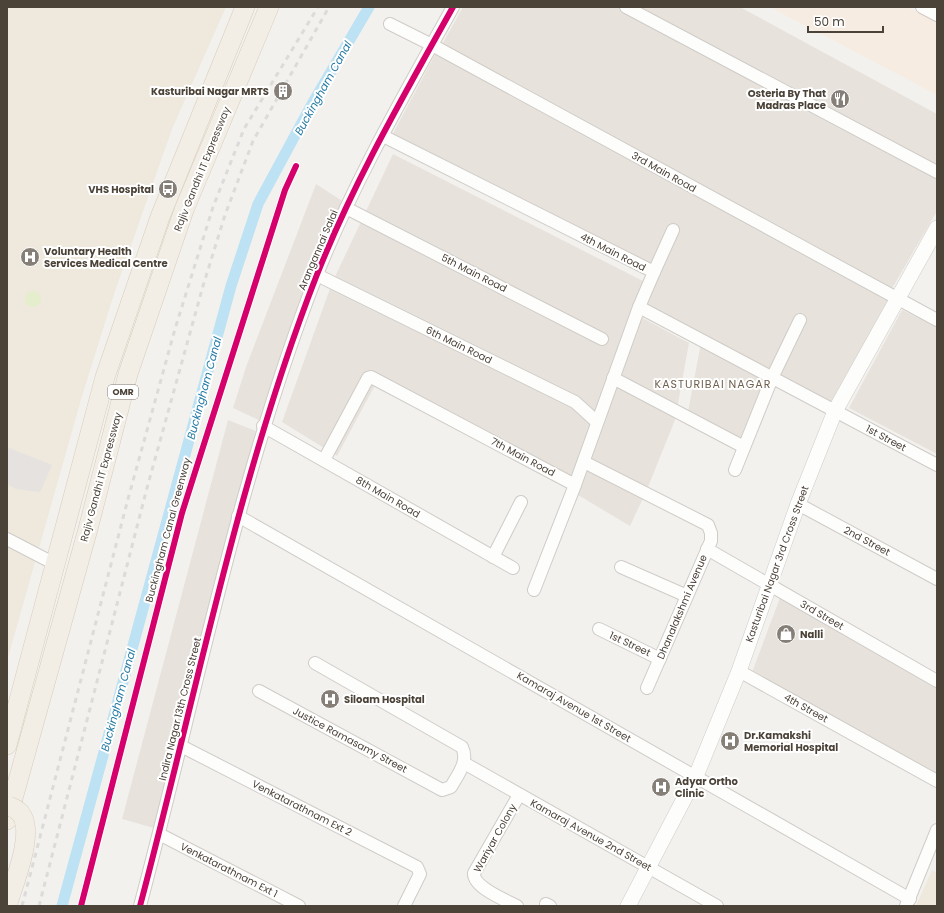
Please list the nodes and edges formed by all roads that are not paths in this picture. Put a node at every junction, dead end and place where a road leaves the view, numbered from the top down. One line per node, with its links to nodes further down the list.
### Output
1 (245, 7): 41 (main road, Rajiv Gandhi IT Expressway / OMR)
2 (259, 7): 11 (main road)
3 (269, 7): 11 (main road, Rajiv Gandhi IT Expressway / OMR)
4 (279, 7): 11 (street)
5 (453, 7): 10 (street, Arangannai Salai)
6 (626, 7): 13 (street)
7 (922, 7): 8 (street)
8 (937, 15)
9 (390, 24): 10 (street, 3rd Main Road)
10 (432, 45): 12 (street, Arangannai Salai); 19 (street, 3rd Main Road)
11 (221, 120): 62 (main road, Rajiv Gandhi IT Expressway / OMR)
12 (383, 136): 14 (street, Arangannai Salai); 17 (street, 4th Main Road)
13 (937, 172)
14 (346, 208): 18 (street, Arangannai Salai); 23 (street, 5th Main Road)
15 (937, 228): 19 (street, Kasturibai Nagar 3rd Cross Street)
16 (673, 230): 17 (street)
17 (654, 272): 20 (street, 4th Main Road)
18 (317, 275): 27 (street, 6th Main Road); 28 (street, Arangannai Salai)
19 (897, 298): 21 (street, 3rd Main Road); 26 (street, Kasturibai Nagar 3rd Cross Street)
20 (639, 307): 24 (street, 4th Main Road); 25 (street)
21 (936, 318)
22 (800, 320): 25 (street)
23 (602, 339)
24 (613, 378): 27 (street, 4th Main Road); 29 (street)
25 (772, 378): 26 (street); 29 (street)
26 (835, 411): 32 (street, 1st Street); 36 (street, Kasturibai Nagar 3rd Cross Street)
27 (597, 422): 31 (street, 4th Main Road)
28 (263, 426): 30 (street, 8th Main Road); 37 (street, Arangannai Salai)
29 (744, 447): 33 (street)
30 (324, 460): 34 (street, 7th Main Road); 40 (street, 8th Main Road)
31 (584, 462): 34 (street, 4th Main Road); 39 (street, Dhanalakshmi Avenue)
32 (937, 465)
33 (735, 470)
34 (575, 485): 46 (street)
35 (521, 502): 40 (street)
36 (798, 504): 44 (street, 2nd Street); 45 (street, Kasturibai Nagar 3rd Cross Street)
37 (238, 516): 56 (street, Indira Nagar 13th Cross Street); 58 (street, Kamaraj Avenue 1st Street)
38 (7, 538): 41 (street)
39 (707, 549): 45 (street, 3rd Street); 47 (street, Dhanalakshmi Avenue)
40 (493, 557): 43 (street, 8th Main Road)
41 (55, 564): 55 (main road, Rajiv Gandhi IT Expressway / OMR)
42 (621, 567): 47 (street)
43 (513, 568)
44 (937, 578)
45 (768, 584): 51 (street, Kasturibai Nagar 3rd Cross Street); 52 (street, 3rd Street)
46 (534, 590)
47 (687, 596): 49 (street, Dhanalakshmi Avenue)
48 (599, 629): 49 (street, 1st Street)
49 (660, 659): 53 (street, Dhanalakshmi Avenue)
50 (315, 663): 57 (street)
51 (739, 671): 58 (street, Kasturibai Nagar 3rd Cross Street); 59 (street, 4th Street)
52 (937, 681)
53 (647, 688)
54 (259, 691): 57 (street, Justice Ramasamy Street)
55 (7, 745)
56 (181, 746): 64 (street, Indira Nagar 13th Cross Street); 71 (street, Venkatarathnam Ext 2)
57 (464, 763): 60 (street, Kamaraj Avenue 2nd Street)
58 (696, 776): 66 (street, Kasturibai Nagar 3rd Cross Street); 67 (street, Kamaraj Avenue 1st Street)
59 (937, 781)
60 (519, 795): 66 (street, Kamaraj Avenue 2nd Street); 72 (street, Wariyar Colony)
61 (7, 805): 68 (main road, bridge)
62 (7, 820)
63 (937, 830): 65 (street)
64 (159, 834): 69 (street, Indira Nagar 13th Cross Street); 70 (street, Venkatarathnam Ext 1)
65 (932, 858): 67 (street)
66 (648, 867): 73 (street, Kasturibai Nagar 3rd Cross Street); 74 (street, Kamaraj Avenue 2nd Street)
67 (908, 902)
68 (7, 906)
69 (140, 906)
70 (299, 906)
71 (404, 906)
72 (516, 906)
73 (628, 906)
74 (717, 906)

